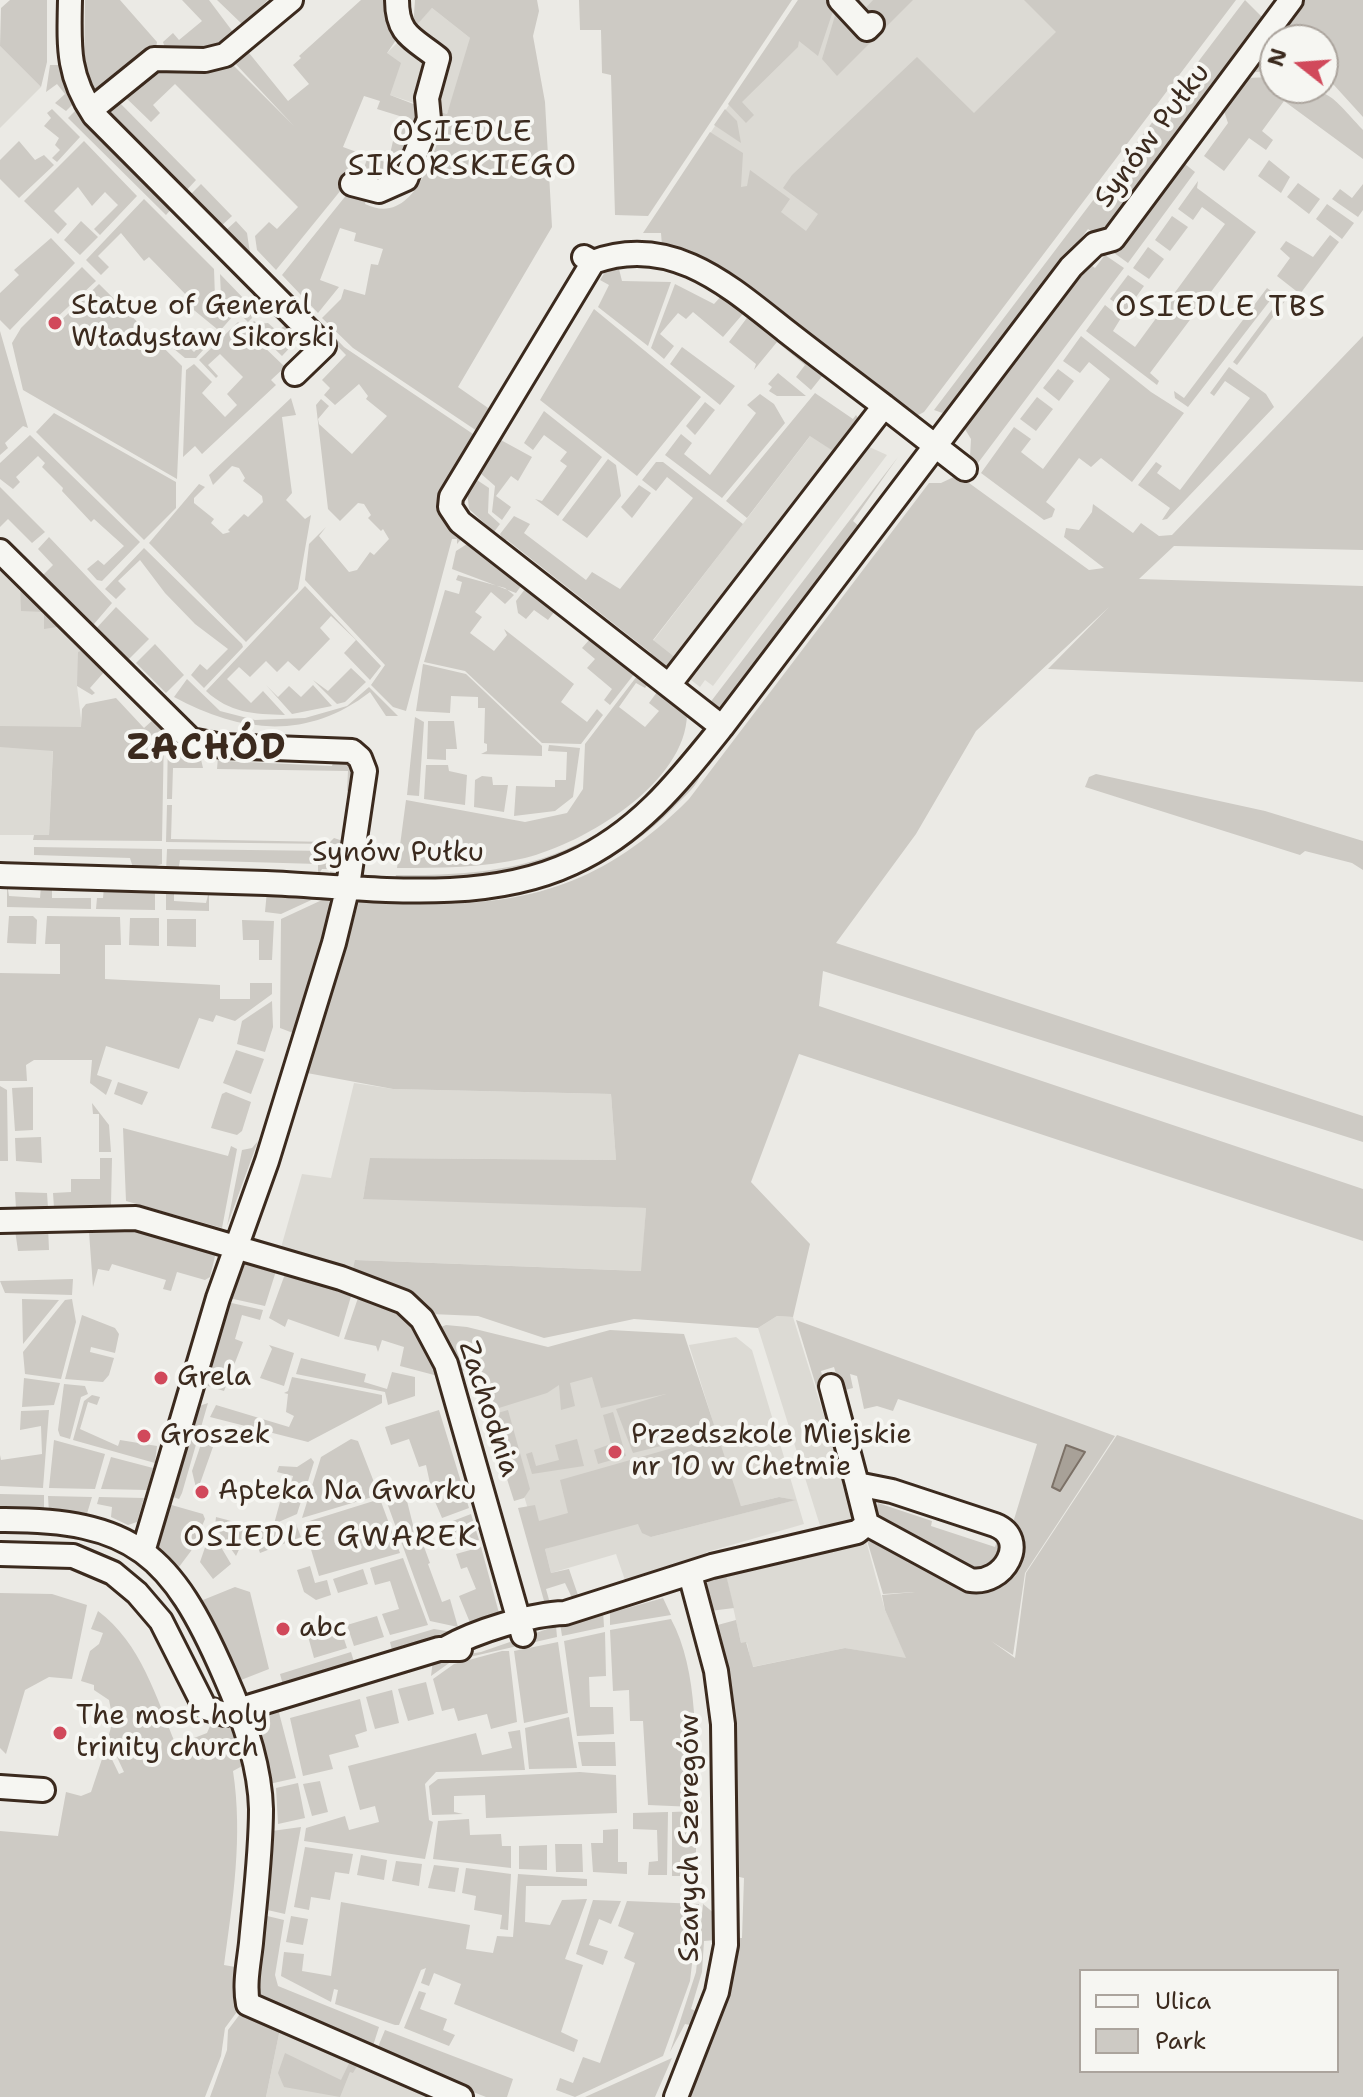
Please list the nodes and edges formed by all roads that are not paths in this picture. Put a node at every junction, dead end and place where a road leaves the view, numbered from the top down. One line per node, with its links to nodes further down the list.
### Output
1 (70, 0): 7 (street)
2 (291, 0): 7 (street)
3 (397, 0): 8 (street)
4 (840, 0): 6 (street)
5 (1291, 0): 11 (street, Synów Pułku)
6 (872, 24)
7 (91, 110): 9 (street)
8 (352, 184)
9 (295, 374)
10 (884, 406): 11 (street); 14 (street); 14 (street)
11 (935, 445): 12 (street); 15 (street, Synów Pułku)
12 (965, 469)
13 (0, 551): 17 (street)
14 (669, 685): 15 (street)
15 (722, 727): 17 (street, Synów Pułku)
16 (0, 875): 17 (street, Synów Pułku)
17 (348, 886): 19 (street)
18 (0, 1221): 19 (street, Zachodnia)
19 (235, 1247): 24 (street); 27 (street, Zachodnia)
20 (831, 1386): 21 (street)
21 (857, 1484): 23 (street); 23 (street)
22 (0, 1520): 24 (street)
23 (867, 1524): 26 (street)
24 (143, 1552): 28 (street)
25 (0, 1554): 28 (street)
26 (690, 1574): 27 (street); 32 (street, Szarych Szeregów)
27 (522, 1628): 28 (street)
28 (239, 1709): 31 (street)
29 (0, 1787): 30 (street)
30 (43, 1790)
31 (461, 2097)
32 (676, 2097)

